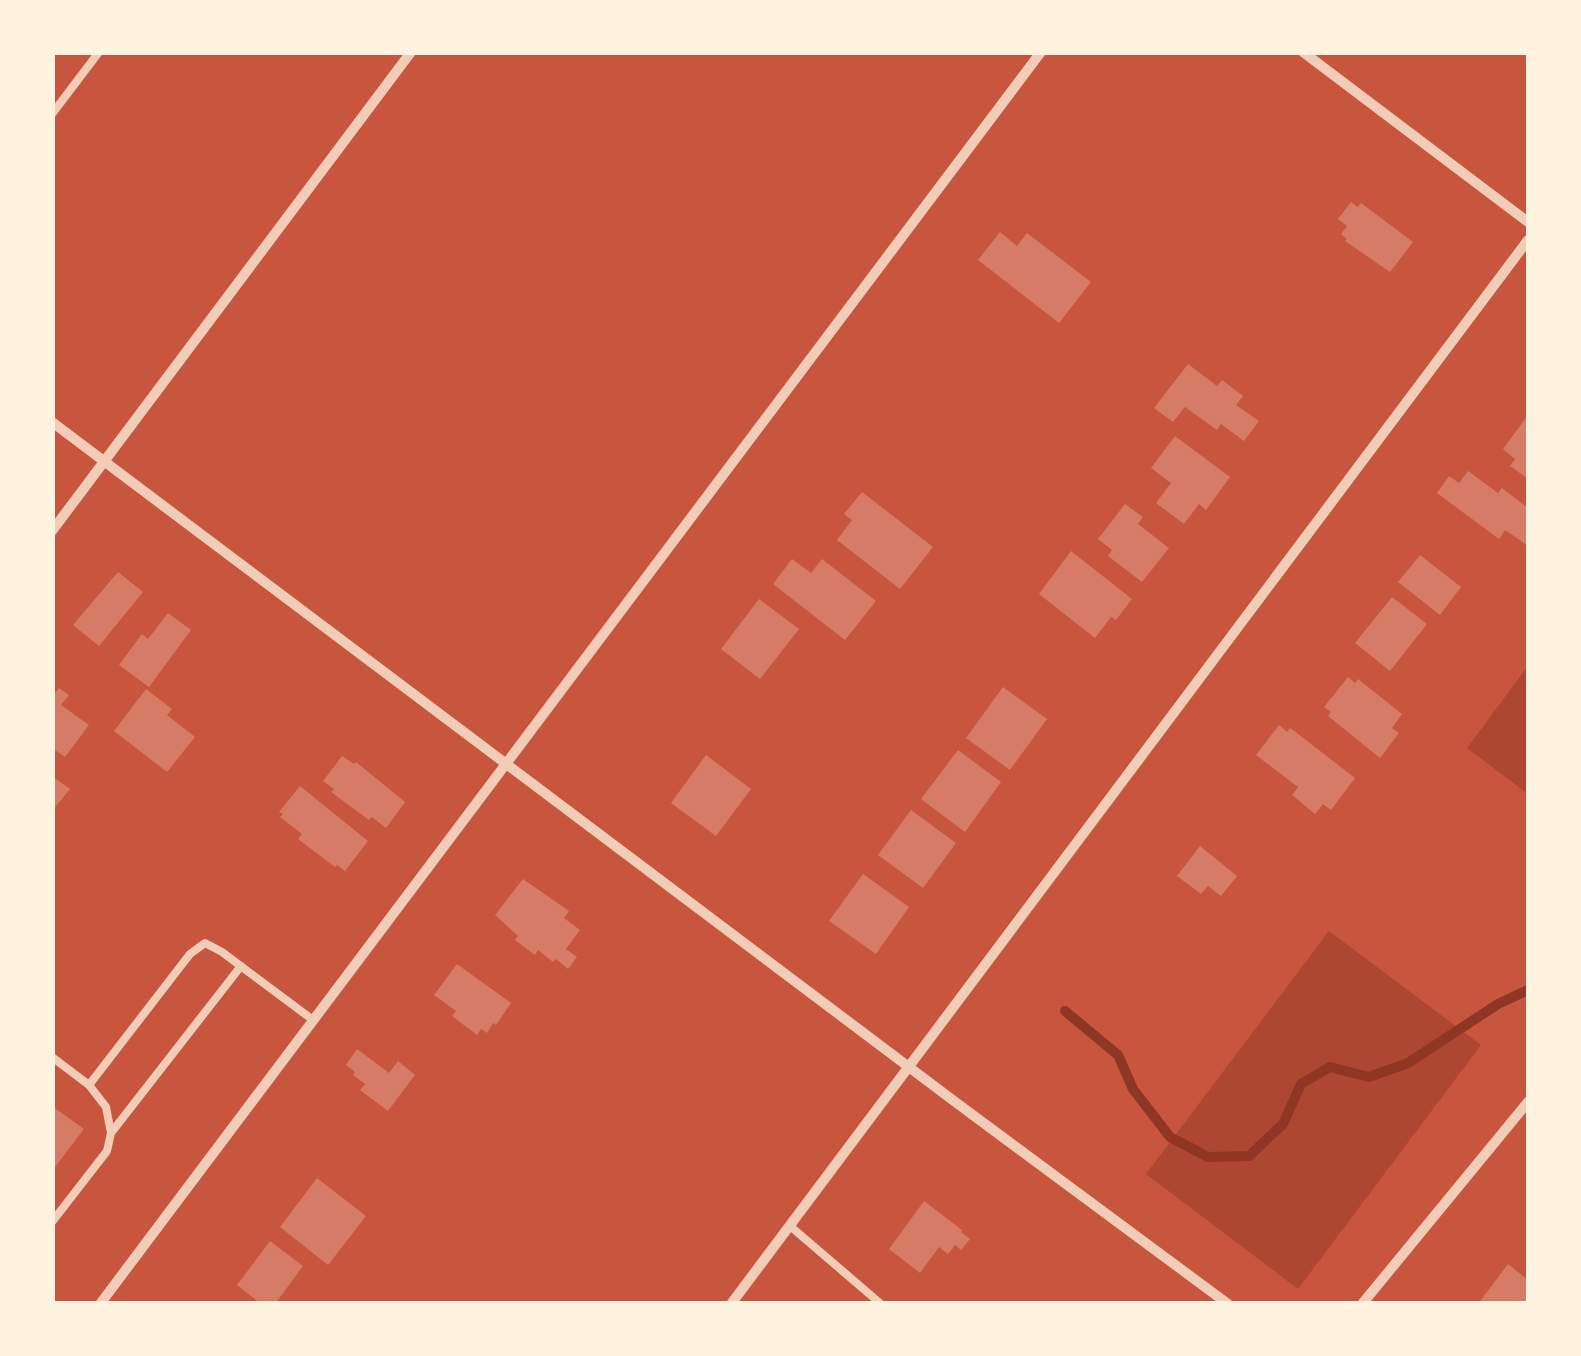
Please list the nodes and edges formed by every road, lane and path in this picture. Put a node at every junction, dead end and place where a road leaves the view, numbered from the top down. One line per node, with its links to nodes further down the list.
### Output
1 (99, 52): 5 (lane)
2 (411, 52): 9 (street)
3 (1041, 52): 11 (street)
4 (1303, 52): 6 (street)
5 (52, 114)
6 (1528, 222)
7 (1528, 240): 15 (street)
8 (52, 422): 9 (street)
9 (105, 462): 10 (street); 11 (street)
10 (52, 531)
11 (506, 764): 13 (street); 15 (street)
12 (242, 966): 13 (lane); 16 (lane); 18 (lane)
13 (313, 1020): 21 (street)
14 (52, 1057): 16 (lane)
15 (910, 1068): 20 (street); 24 (street)
16 (89, 1084): 18 (lane)
17 (1528, 1102): 25 (street)
18 (112, 1133): 19 (lane)
19 (52, 1222)
20 (790, 1226): 22 (street); 23 (lane)
21 (100, 1304)
22 (731, 1304)
23 (882, 1304)
24 (1228, 1304)
25 (1362, 1304)

